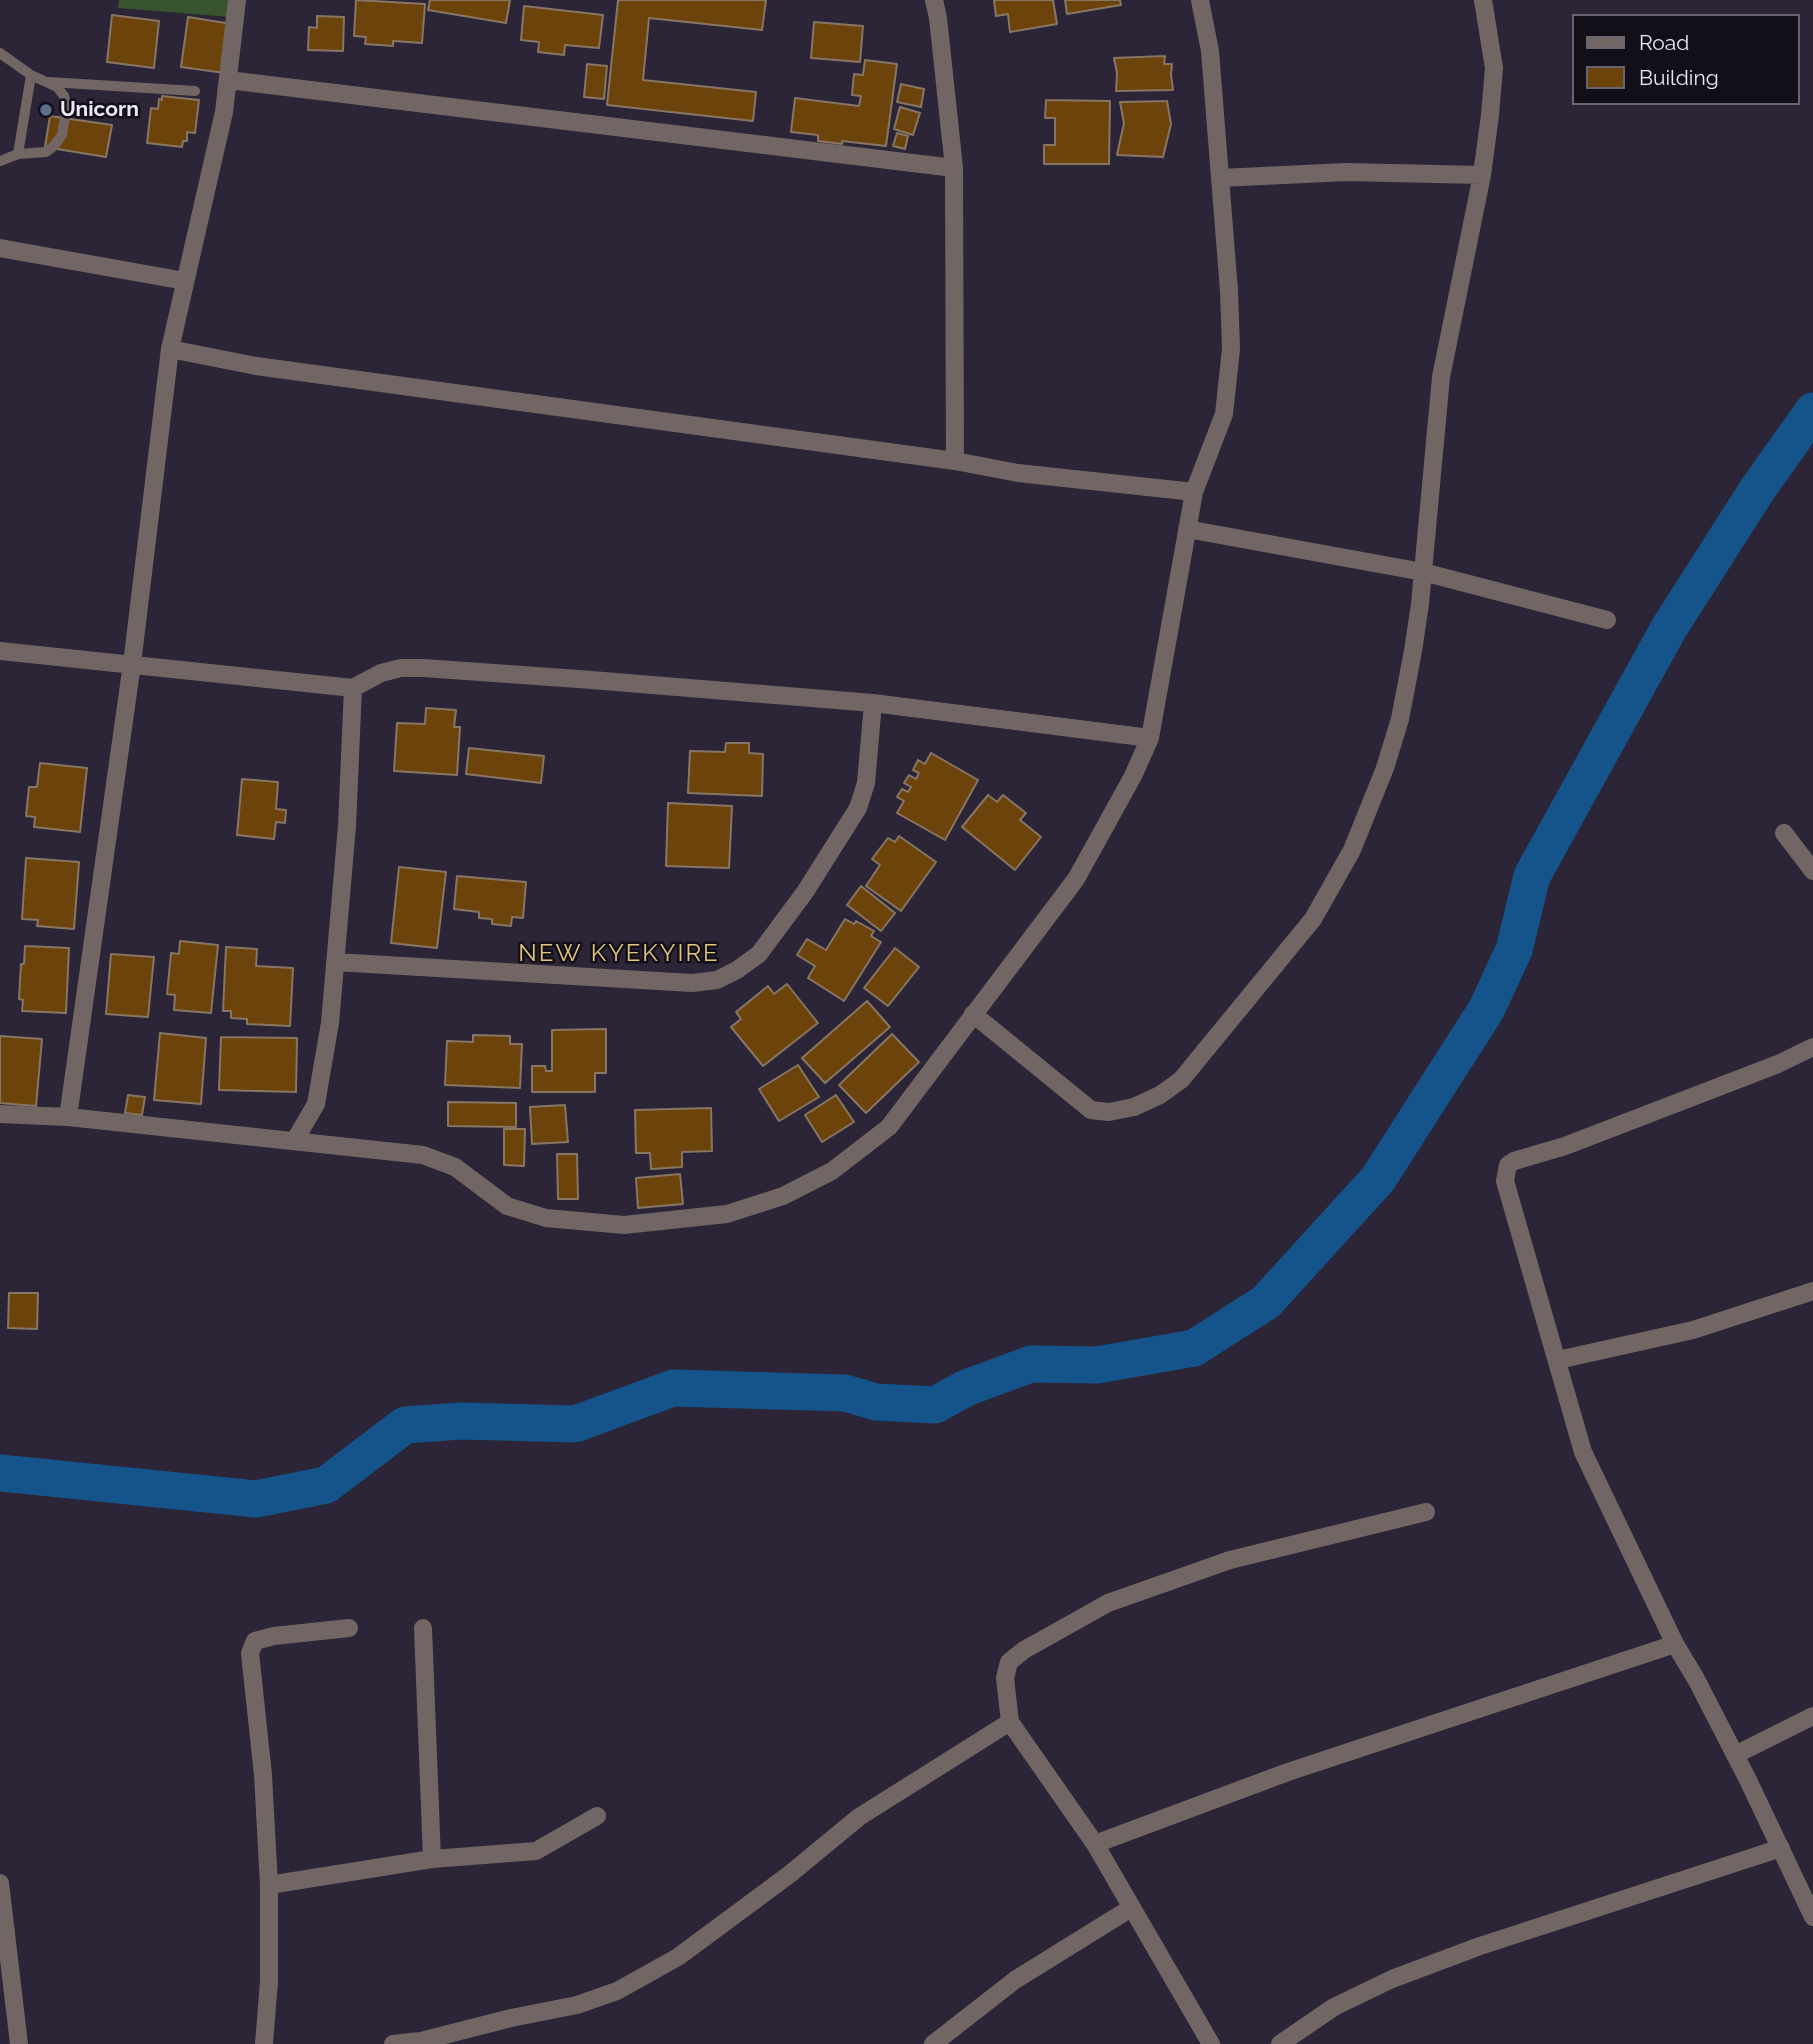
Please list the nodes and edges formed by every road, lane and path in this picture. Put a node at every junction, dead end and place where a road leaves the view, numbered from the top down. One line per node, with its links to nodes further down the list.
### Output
1 (237, 0): 7 (street)
2 (934, 0): 12 (street)
3 (1200, 0): 14 (street)
4 (1483, 0): 13 (street)
5 (0, 53): 6 (lane)
6 (31, 75): 8 (lane); 10 (lane)
7 (228, 80): 12 (street); 16 (street)
8 (49, 82): 9 (lane); 10 (lane)
9 (195, 91)
10 (18, 154): 11 (lane)
11 (0, 161)
12 (954, 168): 18 (street)
13 (1482, 175): 14 (street); 21 (street)
14 (1221, 177): 19 (street)
15 (0, 248): 16 (street)
16 (185, 281): 17 (street)
17 (170, 349): 18 (street); 24 (street)
18 (955, 461): 19 (street)
19 (1194, 492): 20 (street)
20 (1187, 529): 21 (street); 27 (street)
21 (1423, 572): 22 (street); 31 (street)
22 (1607, 620)
23 (0, 651): 24 (street)
24 (131, 664): 25 (street); 34 (street)
25 (353, 688): 26 (street); 30 (street)
26 (873, 704): 27 (street); 30 (street)
27 (1150, 738): 31 (street)
28 (1784, 833): 29 (street)
29 (1813, 871)
30 (335, 962): 35 (street)
31 (973, 1014): 35 (street)
32 (1813, 1047): 37 (street)
33 (0, 1114): 34 (street)
34 (68, 1117): 35 (street)
35 (295, 1140)
36 (1813, 1291): 37 (street)
37 (1558, 1360): 41 (street)
38 (1426, 1512): 43 (street)
39 (349, 1628): 50 (street)
40 (424, 1628): 48 (street)
41 (1675, 1644): 44 (street); 46 (street)
42 (1813, 1716): 44 (street)
43 (1010, 1722): 46 (street); 55 (street)
44 (1735, 1755): 47 (street)
45 (597, 1816): 48 (street)
46 (1096, 1844): 51 (street)
47 (1781, 1848): 52 (street); 58 (street)
48 (432, 1859): 50 (street)
49 (0, 1883): 53 (street)
50 (269, 1885): 54 (street)
51 (1131, 1908): 56 (street); 57 (street)
52 (1813, 1917)
53 (19, 2044)
54 (264, 2044)
55 (393, 2044)
56 (933, 2044)
57 (1212, 2044)
58 (1280, 2044)

